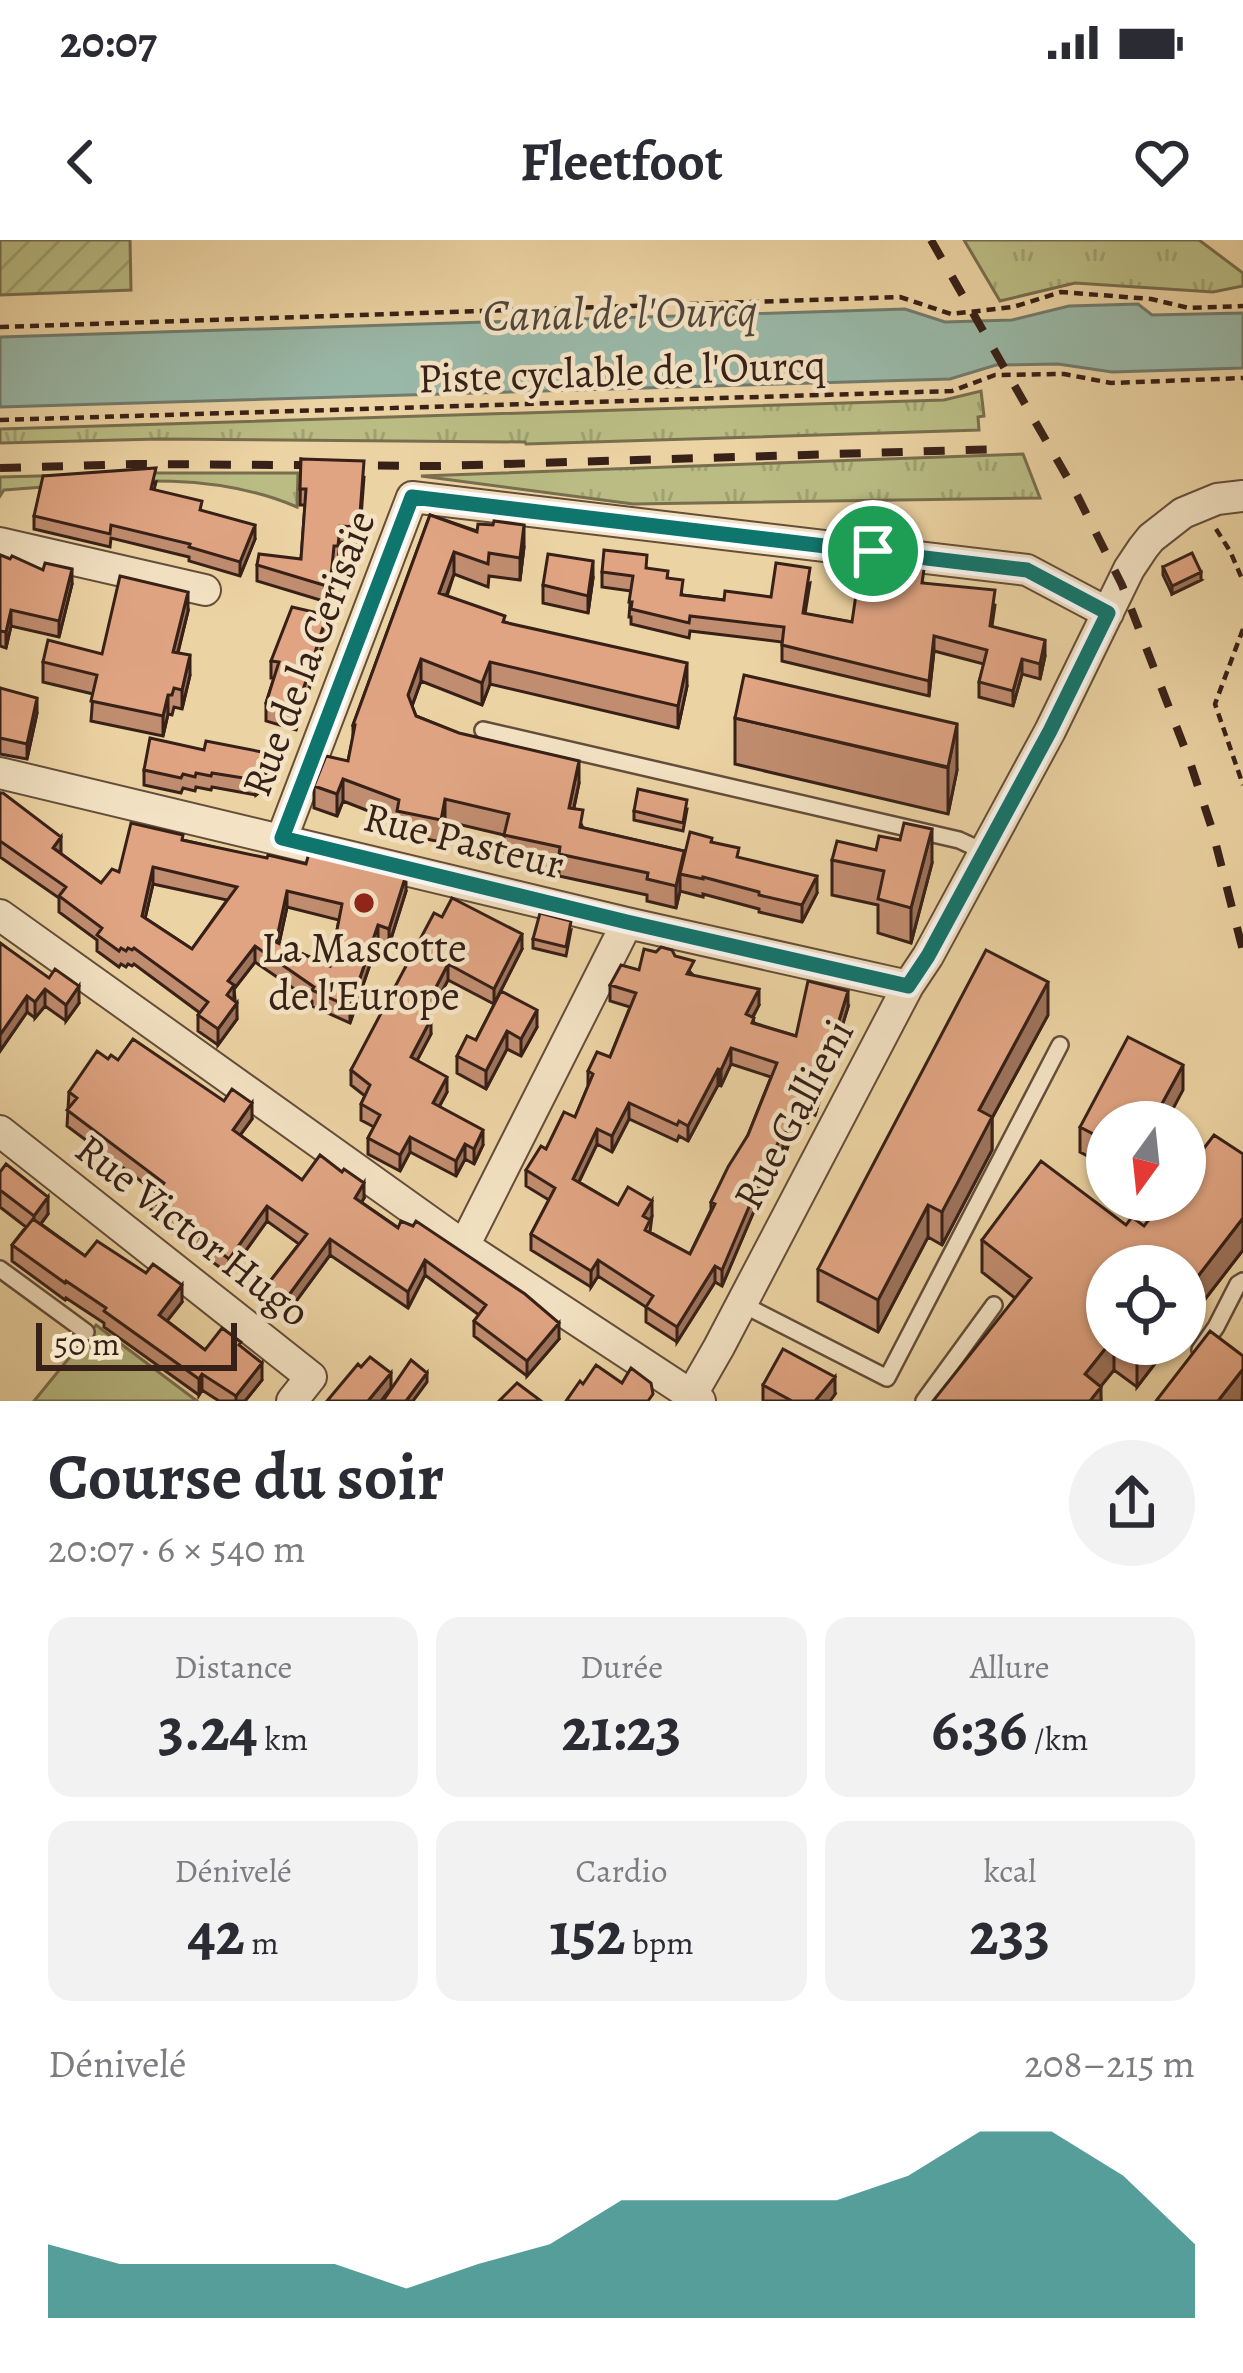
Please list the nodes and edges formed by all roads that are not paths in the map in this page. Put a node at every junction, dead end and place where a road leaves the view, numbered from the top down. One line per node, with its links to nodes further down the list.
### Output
1 (1243, 496): 4 (street, Rue Gallieni)
2 (0, 543): 3 (street)
3 (205, 590)
4 (1108, 613): 7 (street, Rue de la Cerisaie); 8 (street, Rue Gallieni)
5 (483, 730): 8 (lane)
6 (0, 773): 7 (street, Rue Pasteur)
7 (282, 838): 10 (street, Rue Pasteur)
8 (985, 852): 11 (street, Rue Gallieni)
9 (0, 915): 14 (street)
10 (627, 922): 11 (street, Rue Pasteur); 14 (street)
11 (908, 986): 17 (street, Rue Gallieni)
12 (1060, 1045): 17 (lane)
13 (2, 1137): 22 (street, Rue Victor Hugo)
14 (464, 1246): 21 (street)
15 (0, 1269): 19 (lane)
16 (1243, 1281): 20 (lane)
17 (740, 1303): 21 (street, Rue Gallieni)
18 (994, 1305): 23 (lane)
19 (86, 1332)
20 (1206, 1341)
21 (693, 1399)
22 (292, 1401)
23 (924, 1401)

